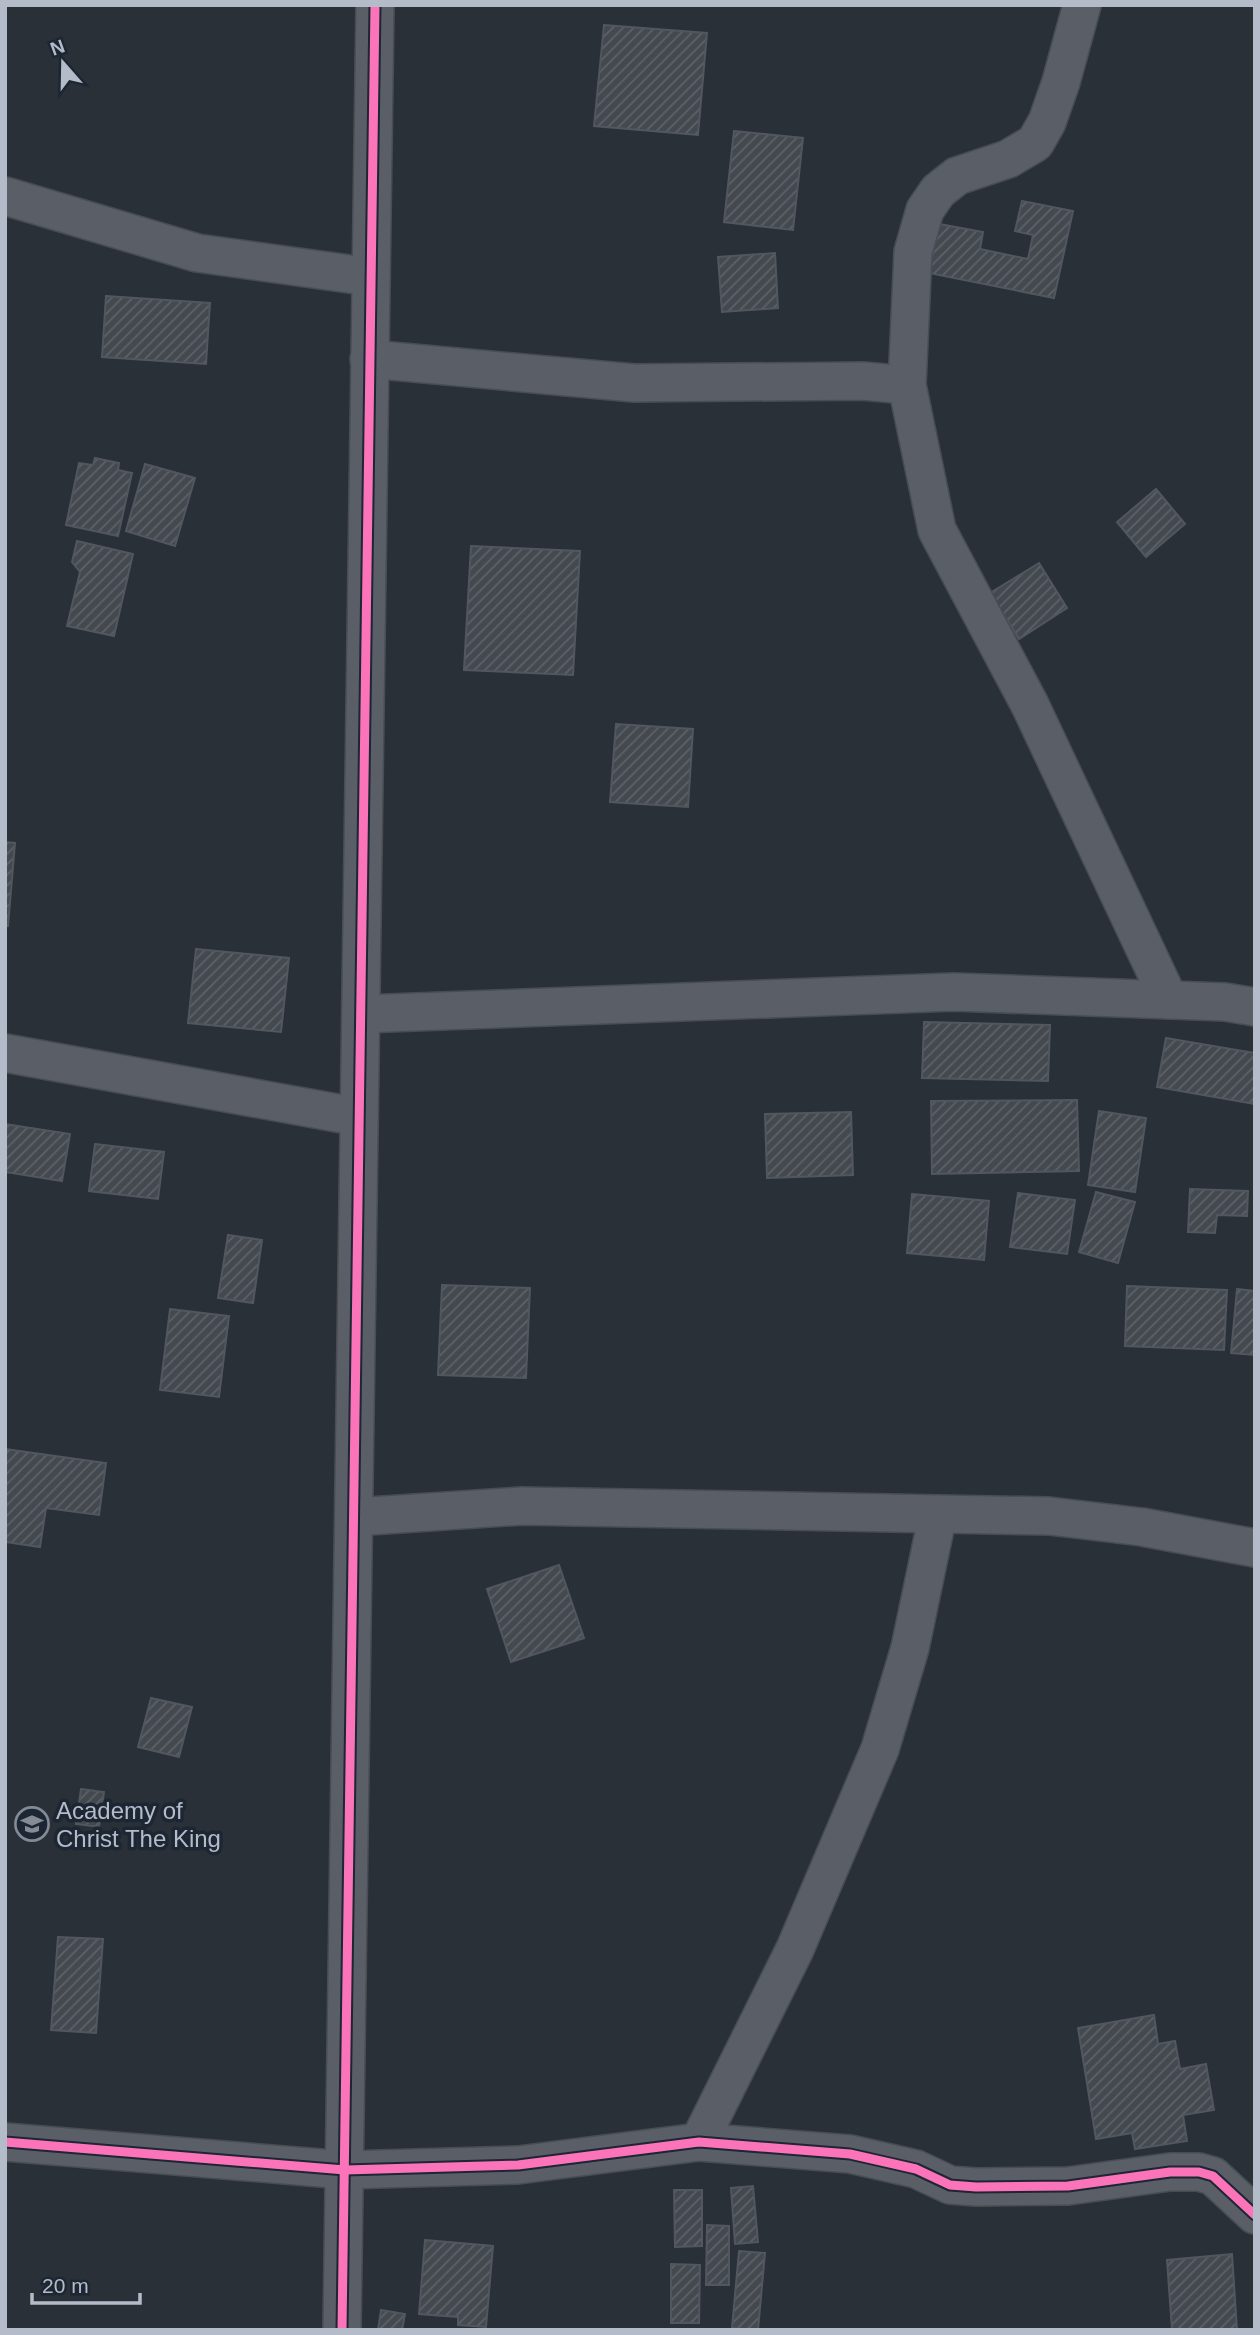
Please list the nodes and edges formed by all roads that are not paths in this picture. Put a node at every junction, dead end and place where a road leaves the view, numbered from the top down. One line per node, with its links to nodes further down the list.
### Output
1 (375, 5): 4 (street)
2 (1082, 5): 6 (street)
3 (5, 196): 4 (street)
4 (371, 277): 5 (street)
5 (369, 359): 6 (street); 9 (street)
6 (906, 384): 7 (street)
7 (1169, 1000): 8 (street); 9 (street)
8 (1255, 1007)
9 (361, 1014): 11 (street)
10 (5, 1053): 11 (street)
11 (359, 1116): 13 (street)
12 (938, 1514): 13 (street); 14 (street); 15 (street)
13 (354, 1517): 17 (street)
14 (1255, 1548)
15 (699, 2141): 17 (street); 18 (street)
16 (5, 2142): 17 (street)
17 (345, 2170): 19 (street)
18 (1255, 2215)
19 (342, 2330)

